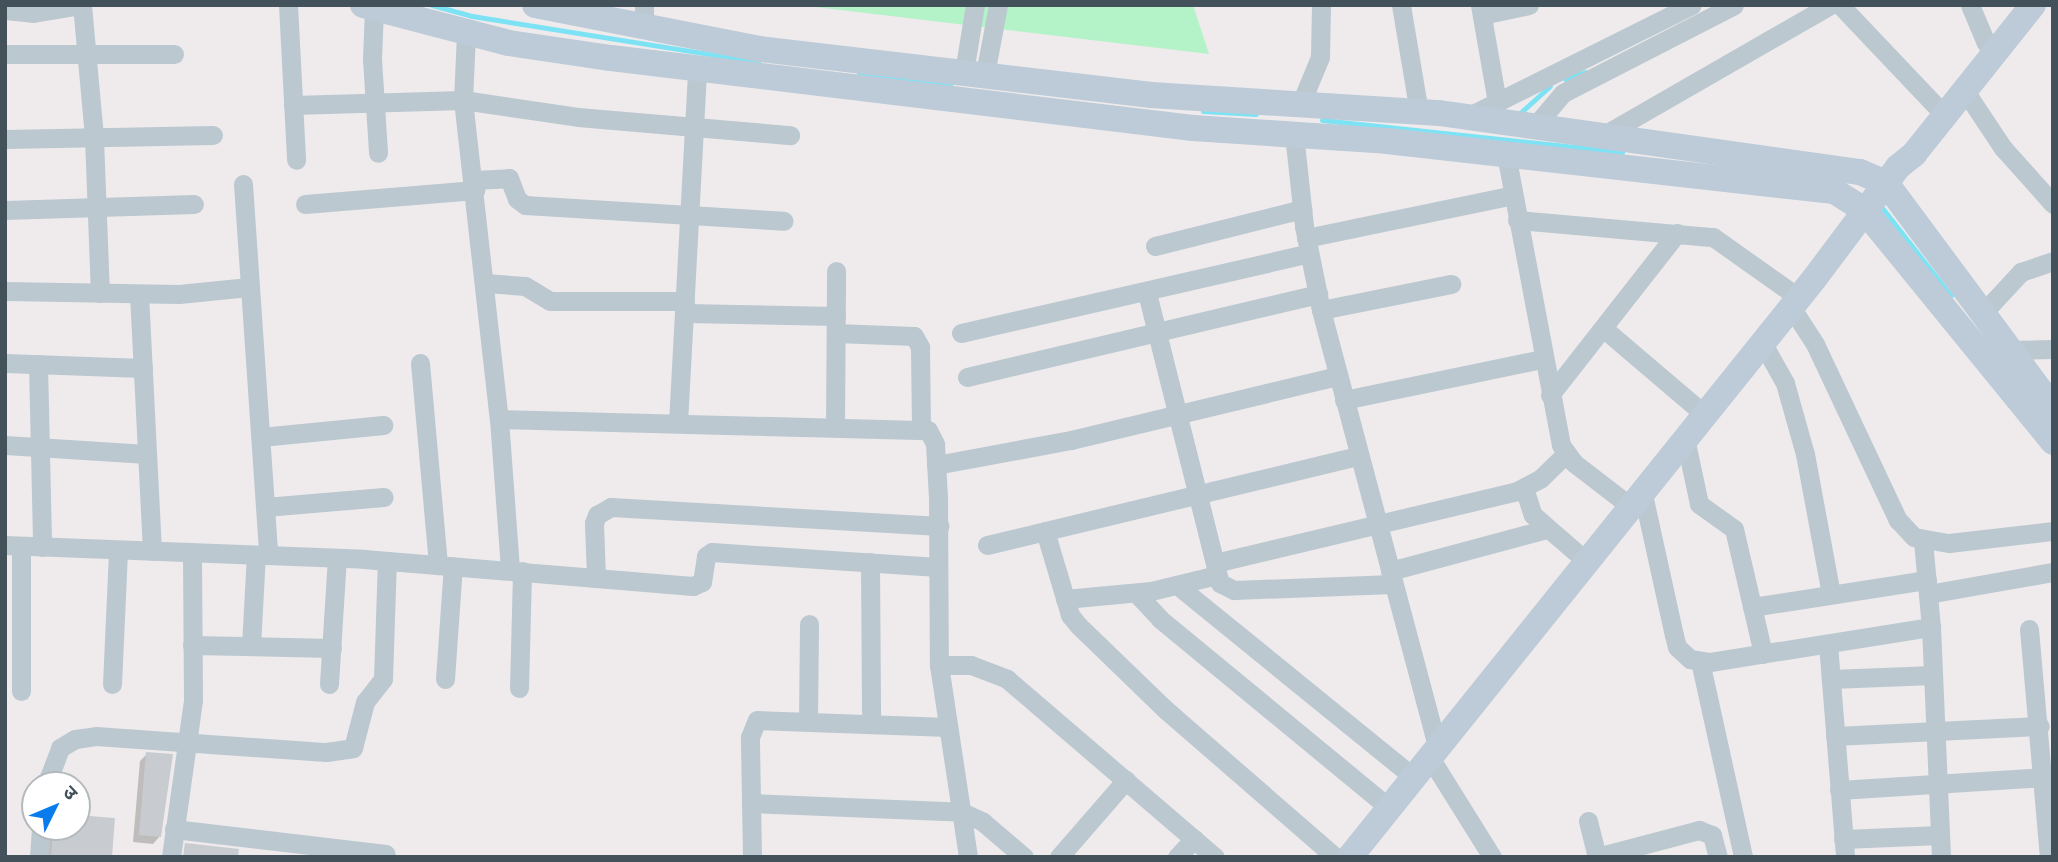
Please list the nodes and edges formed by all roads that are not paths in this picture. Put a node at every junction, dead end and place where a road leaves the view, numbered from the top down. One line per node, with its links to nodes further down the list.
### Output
1 (81, 5): 17 (street); 22 (street)
2 (288, 5): 32 (street)
3 (975, 5): 26 (street)
4 (998, 5): 26 (street)
5 (1321, 5): 31 (street)
6 (1401, 5): 34 (street)
7 (1529, 5): 18 (street)
8 (1692, 5): 30 (street)
9 (1734, 5): 37 (street)
10 (1830, 5): 41 (street)
11 (1840, 5): 33 (street)
12 (1970, 5): 21 (street)
13 (2016, 5): 21 (street)
14 (2033, 5): 27 (street)
15 (544, 6): 19 (street)
16 (369, 7): 20 (street); 29 (street)
17 (5, 10)
18 (1481, 10): 30 (street)
19 (644, 16): 26 (street)
20 (466, 34): 25 (street); 28 (street)
21 (1986, 43): 33 (street)
22 (89, 53): 23 (street); 24 (street); 42 (street)
23 (5, 54)
24 (174, 54)
25 (697, 69): 36 (street); 38 (street)
26 (974, 73): 31 (street)
27 (1965, 91): 47 (street); 54 (street)
28 (463, 100): 29 (street); 36 (street); 49 (street)
29 (375, 102): 32 (street); 44 (street)
30 (1497, 102): 35 (street)
31 (1301, 103): 34 (street)
32 (293, 105): 46 (street)
33 (1936, 106): 47 (street)
34 (1419, 112): 35 (street)
35 (1467, 117): 37 (street)
36 (694, 125): 40 (street); 58 (street)
37 (1535, 126): 41 (street)
38 (1294, 134): 45 (street); 55 (street)
39 (213, 135): 42 (street)
40 (790, 135)
41 (1604, 135): 47 (street)
42 (94, 138): 43 (street); 51 (street)
43 (5, 139)
44 (378, 153)
45 (1506, 154): 50 (street); 57 (street)
46 (296, 160)
47 (1892, 175): 57 (street); 76 (street)
48 (243, 184): 68 (street)
49 (474, 185): 53 (street); 58 (street); 66 (street)
50 (1513, 195): 59 (street); 62 (street)
51 (96, 204): 52 (street); 56 (street); 70 (street)
52 (194, 204)
53 (305, 204)
54 (2053, 204)
55 (1302, 209): 62 (street); 63 (street)
56 (5, 210)
57 (1864, 210): 74 (street); 103 (street)
58 (690, 214): 60 (street); 75 (street)
59 (1517, 220): 61 (street); 84 (street)
60 (784, 221)
61 (1677, 233): 74 (street); 78 (street)
62 (1308, 245): 71 (street); 73 (street)
63 (1155, 246)
64 (2053, 261): 76 (street)
65 (836, 271): 77 (street)
66 (485, 283): 75 (street); 96 (street)
67 (1451, 284): 73 (street)
68 (249, 287): 72 (street); 101 (street)
69 (5, 291): 70 (street)
70 (100, 293): 72 (street)
71 (1147, 293): 79 (street); 80 (street)
72 (139, 294): 88 (street)
73 (1320, 302): 79 (street); 89 (street)
74 (1795, 302): 81 (street); 120 (street)
75 (685, 307): 77 (street); 97 (street)
76 (1981, 315): 83 (street)
77 (836, 324): 99 (street); 100 (street)
78 (1603, 328): 91 (street); 95 (street)
79 (1157, 333): 90 (street); 94 (street)
80 (961, 334)
81 (1762, 342): 95 (street); 142 (street)
82 (2053, 349): 83 (street)
83 (2007, 350): 93 (street)
84 (1542, 359): 91 (street); 92 (street)
85 (5, 363): 87 (street)
86 (420, 363): 132 (street)
87 (38, 364): 88 (street); 105 (street)
88 (143, 369): 106 (street)
89 (1338, 376): 92 (street); 94 (street)
90 (967, 377)
91 (1550, 395): 107 (street)
92 (1344, 400): 108 (street)
93 (2053, 408)
94 (1178, 414): 109 (street); 111 (street)
95 (1704, 414): 102 (street)
96 (499, 419): 97 (street); 135 (street)
97 (678, 423): 99 (street)
98 (383, 425): 101 (street)
99 (835, 425): 100 (street)
100 (921, 426): 109 (street)
101 (261, 437): 114 (street)
102 (1685, 438): 113 (street); 144 (street)
103 (2053, 442)
104 (5, 445): 105 (street)
105 (40, 447): 106 (street); 123 (street)
106 (147, 454): 125 (street)
107 (1566, 454): 110 (street); 113 (street)
108 (1359, 456): 111 (street); 115 (street)
109 (936, 465): 116 (street)
110 (1524, 488): 115 (street); 117 (street)
111 (1200, 495): 118 (street); 134 (street)
112 (384, 497): 114 (street)
113 (1636, 498): 130 (street); 154 (street)
114 (265, 507): 127 (street)
115 (1376, 522): 134 (street); 137 (street)
116 (939, 527): 133 (street); 138 (street)
117 (1547, 528): 130 (street); 137 (street)
118 (1045, 531): 121 (street); 143 (street)
119 (2053, 531): 120 (street)
120 (1923, 541): 140 (street)
121 (987, 545)
122 (13, 546): 123 (street); 151 (street)
123 (42, 547): 124 (street)
124 (118, 550): 125 (street); 159 (street)
125 (152, 551): 126 (street)
126 (192, 552): 127 (street); 149 (street)
127 (262, 555): 128 (street); 150 (street)
128 (337, 558): 129 (street); 152 (street)
129 (387, 561): 132 (street); 169 (street)
130 (1586, 561): 171 (street)
131 (870, 562): 133 (street); 138 (street); 164 (street)
132 (445, 565): 135 (street); 157 (street)
133 (938, 567): 155 (street)
134 (1216, 569): 137 (street); 139 (street)
135 (516, 571): 138 (street); 161 (street)
136 (2053, 572): 140 (street)
137 (1392, 577): 171 (street)
138 (596, 578)
139 (1177, 585): 141 (street); 171 (street)
140 (1927, 587): 142 (street); 146 (street)
141 (1137, 594): 143 (street); 178 (street)
142 (1830, 594): 144 (street)
143 (1065, 599): 193 (street)
144 (1752, 607): 153 (street)
145 (809, 624): 163 (street)
146 (1931, 627): 148 (street); 156 (street)
147 (2029, 629): 165 (street)
148 (1828, 644): 153 (street); 158 (street)
149 (192, 645): 150 (street); 169 (street)
150 (251, 646): 152 (street)
151 (13, 648): 162 (street)
152 (332, 648): 160 (street)
153 (1763, 654): 154 (street)
154 (1699, 661): 198 (street)
155 (939, 665): 166 (street); 174 (street)
156 (1933, 675): 158 (street); 167 (street)
157 (445, 679)
158 (1831, 680): 168 (street)
159 (112, 684)
160 (329, 684)
161 (519, 688)
162 (21, 691)
163 (808, 721): 164 (street); 177 (street)
164 (871, 724): 166 (street)
165 (2040, 726): 167 (street); 170 (street)
166 (948, 727): 179 (street)
167 (1936, 729): 168 (street); 175 (street)
168 (1835, 736): 176 (street)
169 (188, 741): 172 (street); 181 (street)
170 (2047, 751): 173 (street)
171 (1427, 760): 178 (street); 195 (street)
172 (51, 771)
173 (2043, 777): 175 (street); 200 (street)
174 (1126, 780): 183 (street); 190 (street)
175 (1937, 784): 176 (street); 182 (street)
176 (1839, 790): 184 (street)
177 (751, 803): 179 (street); 187 (street)
178 (1389, 808): 194 (street)
179 (962, 813): 188 (street); 189 (street)
180 (1588, 821): 196 (street)
181 (174, 829): 185 (street); 186 (street)
182 (1940, 835): 184 (street); 199 (street)
183 (1194, 839): 191 (street); 192 (street)
184 (1844, 848)
185 (386, 853)
186 (171, 857)
187 (752, 857)
188 (968, 857)
189 (1024, 857)
190 (1059, 857)
191 (1177, 857)
192 (1215, 857)
193 (1335, 857)
194 (1350, 857)
195 (1492, 857)
196 (1597, 857): 197 (street)
197 (1717, 857)
198 (1743, 857)
199 (1941, 857)
200 (2049, 857)

